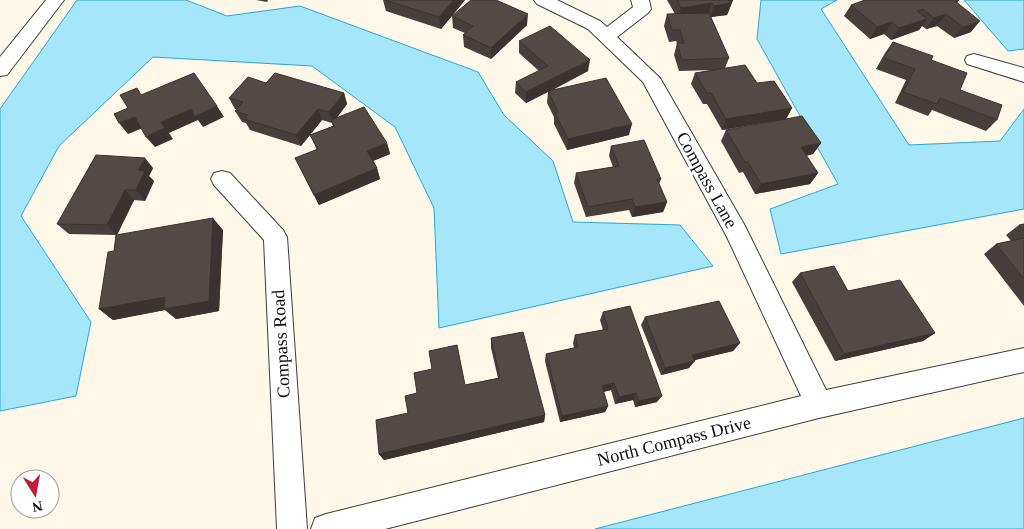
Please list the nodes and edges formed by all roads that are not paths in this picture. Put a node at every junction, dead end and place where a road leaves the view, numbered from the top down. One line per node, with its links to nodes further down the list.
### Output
1 (56, 0): 7 (street)
2 (543, 0): 4 (street, Compass Lane)
3 (640, 0): 5 (street)
4 (571, 5): 5 (street, Compass Lane)
5 (606, 36): 11 (street, Compass Lane)
6 (974, 60): 8 (street)
7 (0, 70)
8 (1024, 76)
9 (222, 179): 12 (street, Compass Road)
10 (1024, 360): 11 (street, North Compass Drive)
11 (819, 405): 13 (street, North Compass Drive)
12 (292, 529)
13 (326, 529)

